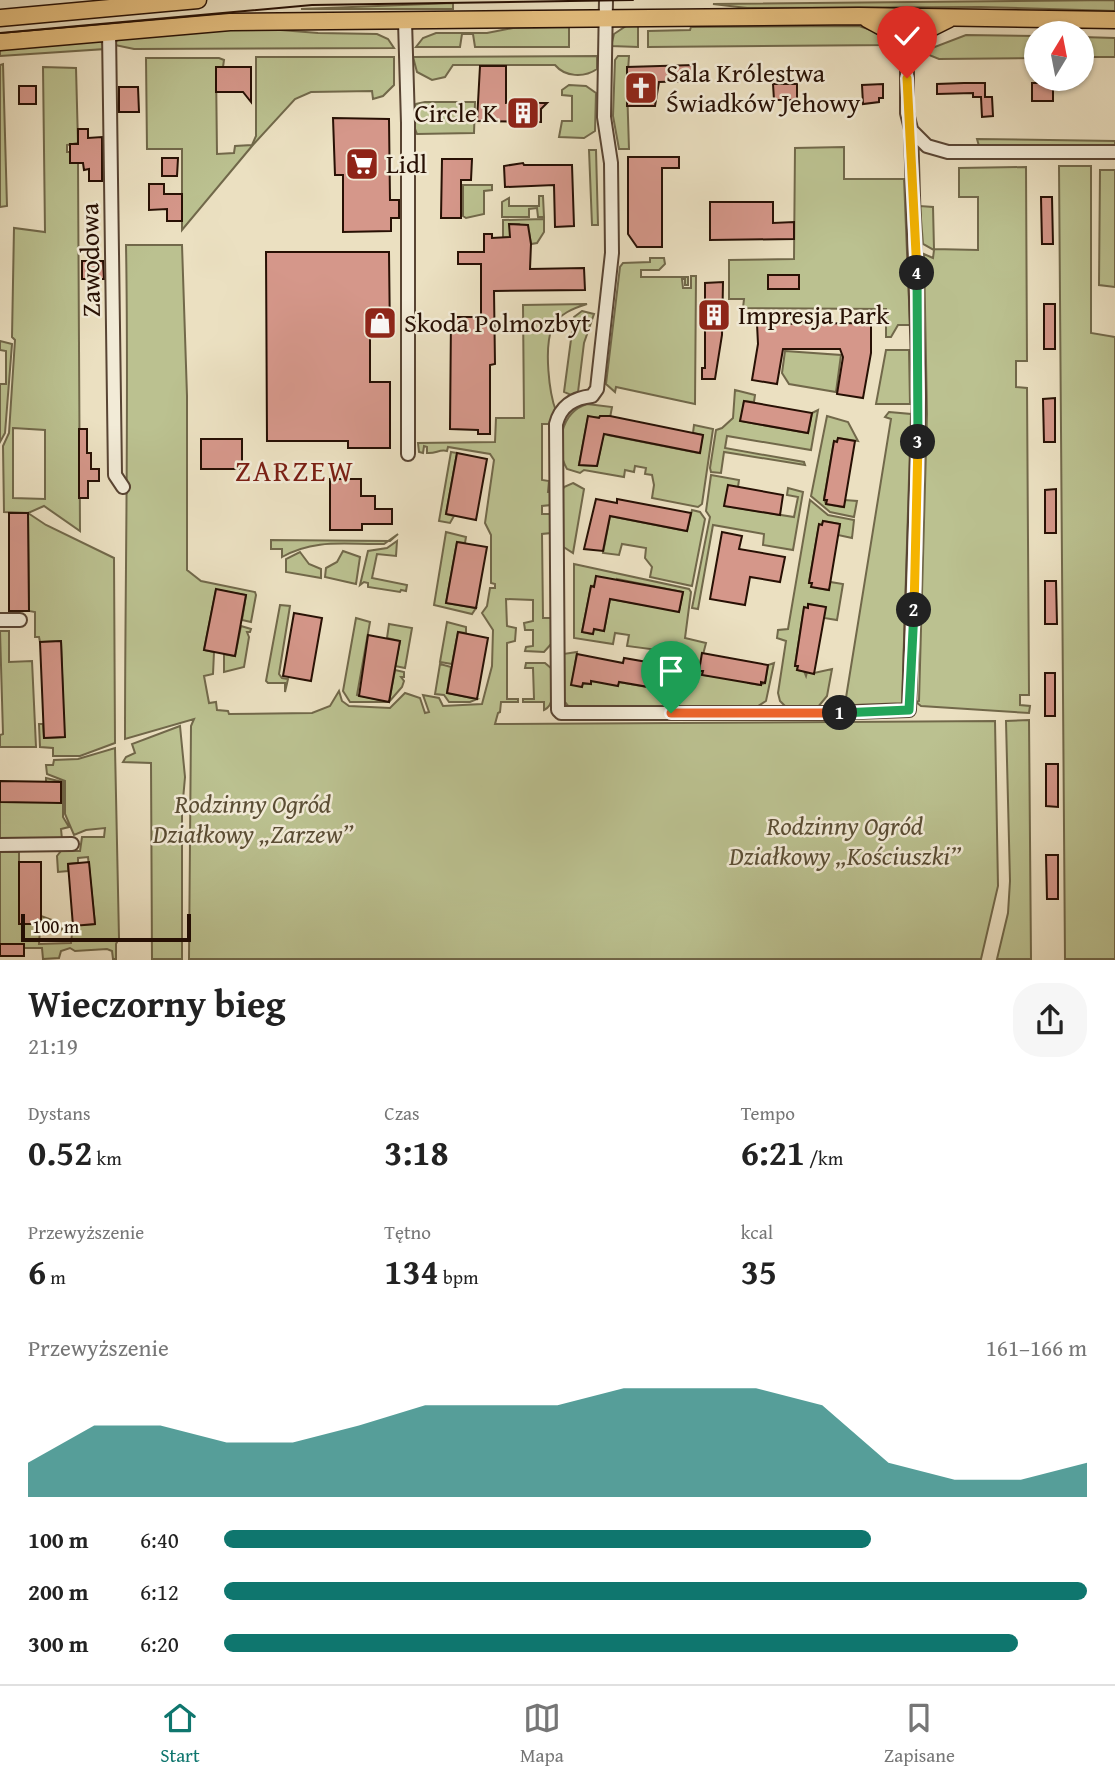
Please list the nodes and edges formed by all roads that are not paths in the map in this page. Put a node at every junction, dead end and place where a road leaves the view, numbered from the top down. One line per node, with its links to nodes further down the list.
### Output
1 (198, 0): 5 (main road)
2 (606, 0): 6 (street)
3 (859, 16): 4 (main road); 6 (main road); 11 (main road)
4 (958, 16): 7 (main road); 11 (main road)
5 (0, 18)
6 (606, 20): 8 (main road); 12 (street)
7 (1115, 20)
8 (405, 21): 9 (main road); 14 (street)
9 (108, 31): 10 (main road); 15 (street, Zawodowa)
10 (0, 42)
11 (907, 47): 12 (street)
12 (911, 130): 13 (street)
13 (1115, 152)
14 (408, 454)
15 (123, 487)
16 (0, 620): 17 (street)
17 (20, 621)
18 (72, 844): 19 (street)
19 (0, 845)

